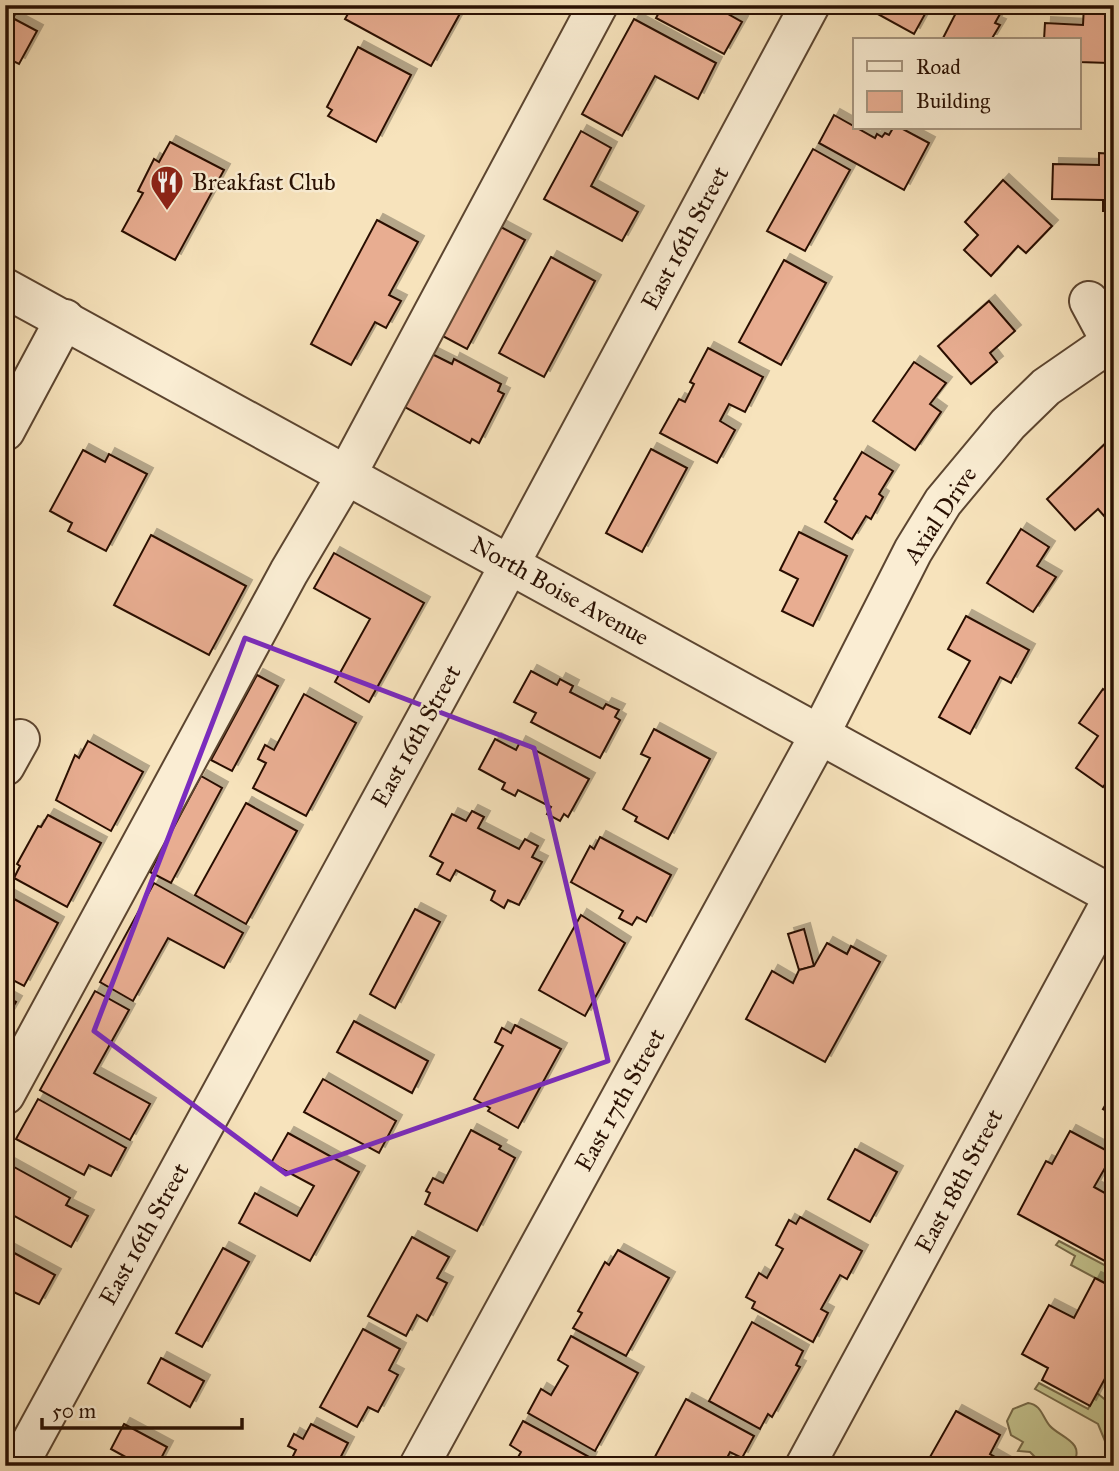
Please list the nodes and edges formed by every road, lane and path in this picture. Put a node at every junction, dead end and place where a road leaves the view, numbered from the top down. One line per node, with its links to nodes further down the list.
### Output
1 (598, 5): 8 (street)
2 (810, 5): 9 (street, East 16th Street)
3 (5, 288): 5 (street, North Boise Avenue)
4 (1089, 301): 6 (street)
5 (65, 319): 7 (street); 8 (street, North Boise Avenue)
6 (1112, 341): 10 (street, Axial Drive)
7 (5, 430)
8 (347, 474): 9 (street, North Boise Avenue); 12 (street)
9 (510, 564): 10 (street, North Boise Avenue); 13 (street, East 16th Street)
10 (820, 734): 11 (street, North Boise Avenue); 14 (street, East 17th Street)
11 (1114, 896): 15 (street, East 18th Street)
12 (5, 1095)
13 (18, 1466)
14 (419, 1466)
15 (805, 1466)

